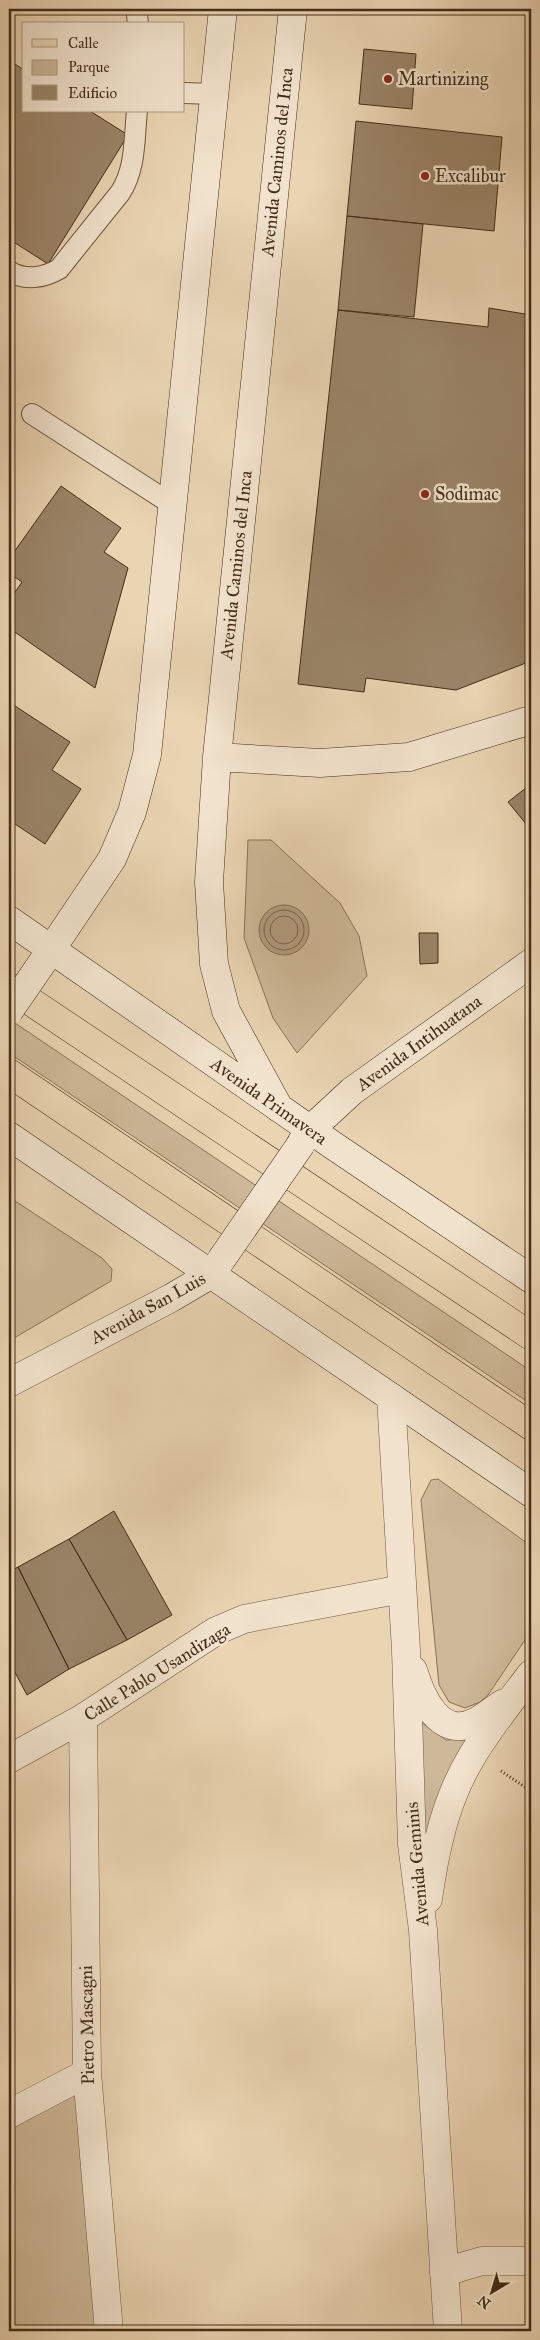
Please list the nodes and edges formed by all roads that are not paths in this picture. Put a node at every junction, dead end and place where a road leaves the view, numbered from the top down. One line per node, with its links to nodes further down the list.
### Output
1 (223, 9): 4 (main road)
2 (293, 9): 10 (main road, Avenida Caminos del Inca)
3 (185, 93): 4 (lane)
4 (214, 94): 8 (main road)
5 (137, 112): 6 (lane)
6 (9, 272)
7 (32, 414): 8 (lane)
8 (173, 505): 12 (main road)
9 (531, 720): 10 (main road)
10 (217, 757): 17 (main road, Avenida Caminos del Inca)
11 (9, 920): 12 (main road, Avenida Primavera)
12 (47, 956): 15 (main road, bridge); 17 (main road, Avenida Primavera)
13 (531, 963): 19 (main road, Avenida Intihuatana)
14 (9, 987): 22 (main road)
15 (9, 1011)
16 (9, 1073): 25 (main road)
17 (279, 1108): 19 (main road, Avenida Primavera)
18 (9, 1136): 20 (main road)
19 (306, 1137): 20 (main road, Avenida San Luis, bridge); 21 (main road, Avenida Primavera)
20 (216, 1267): 23 (main road, Avenida San Luis); 24 (main road)
21 (531, 1279)
22 (531, 1336)
23 (9, 1383)
24 (391, 1397): 26 (main road); 27 (main road, Avenida Geminis)
25 (531, 1426)
26 (531, 1493)
27 (402, 1588): 28 (main road, Avenida Geminis); 30 (main road, Calle Pablo Usandizaga)
28 (406, 1650): 29 (main road); 32 (main road, Avenida Geminis)
29 (524, 1684): 32 (main road)
30 (83, 1718): 31 (main road, Calle Pablo Usandizaga); 33 (main road, Pietro Mascagni)
31 (9, 1760)
32 (422, 1930): 36 (main road, Avenida Geminis)
33 (86, 2073): 34 (main road); 37 (main road, Pietro Mascagni)
34 (9, 2114)
35 (531, 2261): 36 (main road)
36 (444, 2272): 38 (main road, Avenida Geminis)
37 (109, 2331)
38 (448, 2331)

